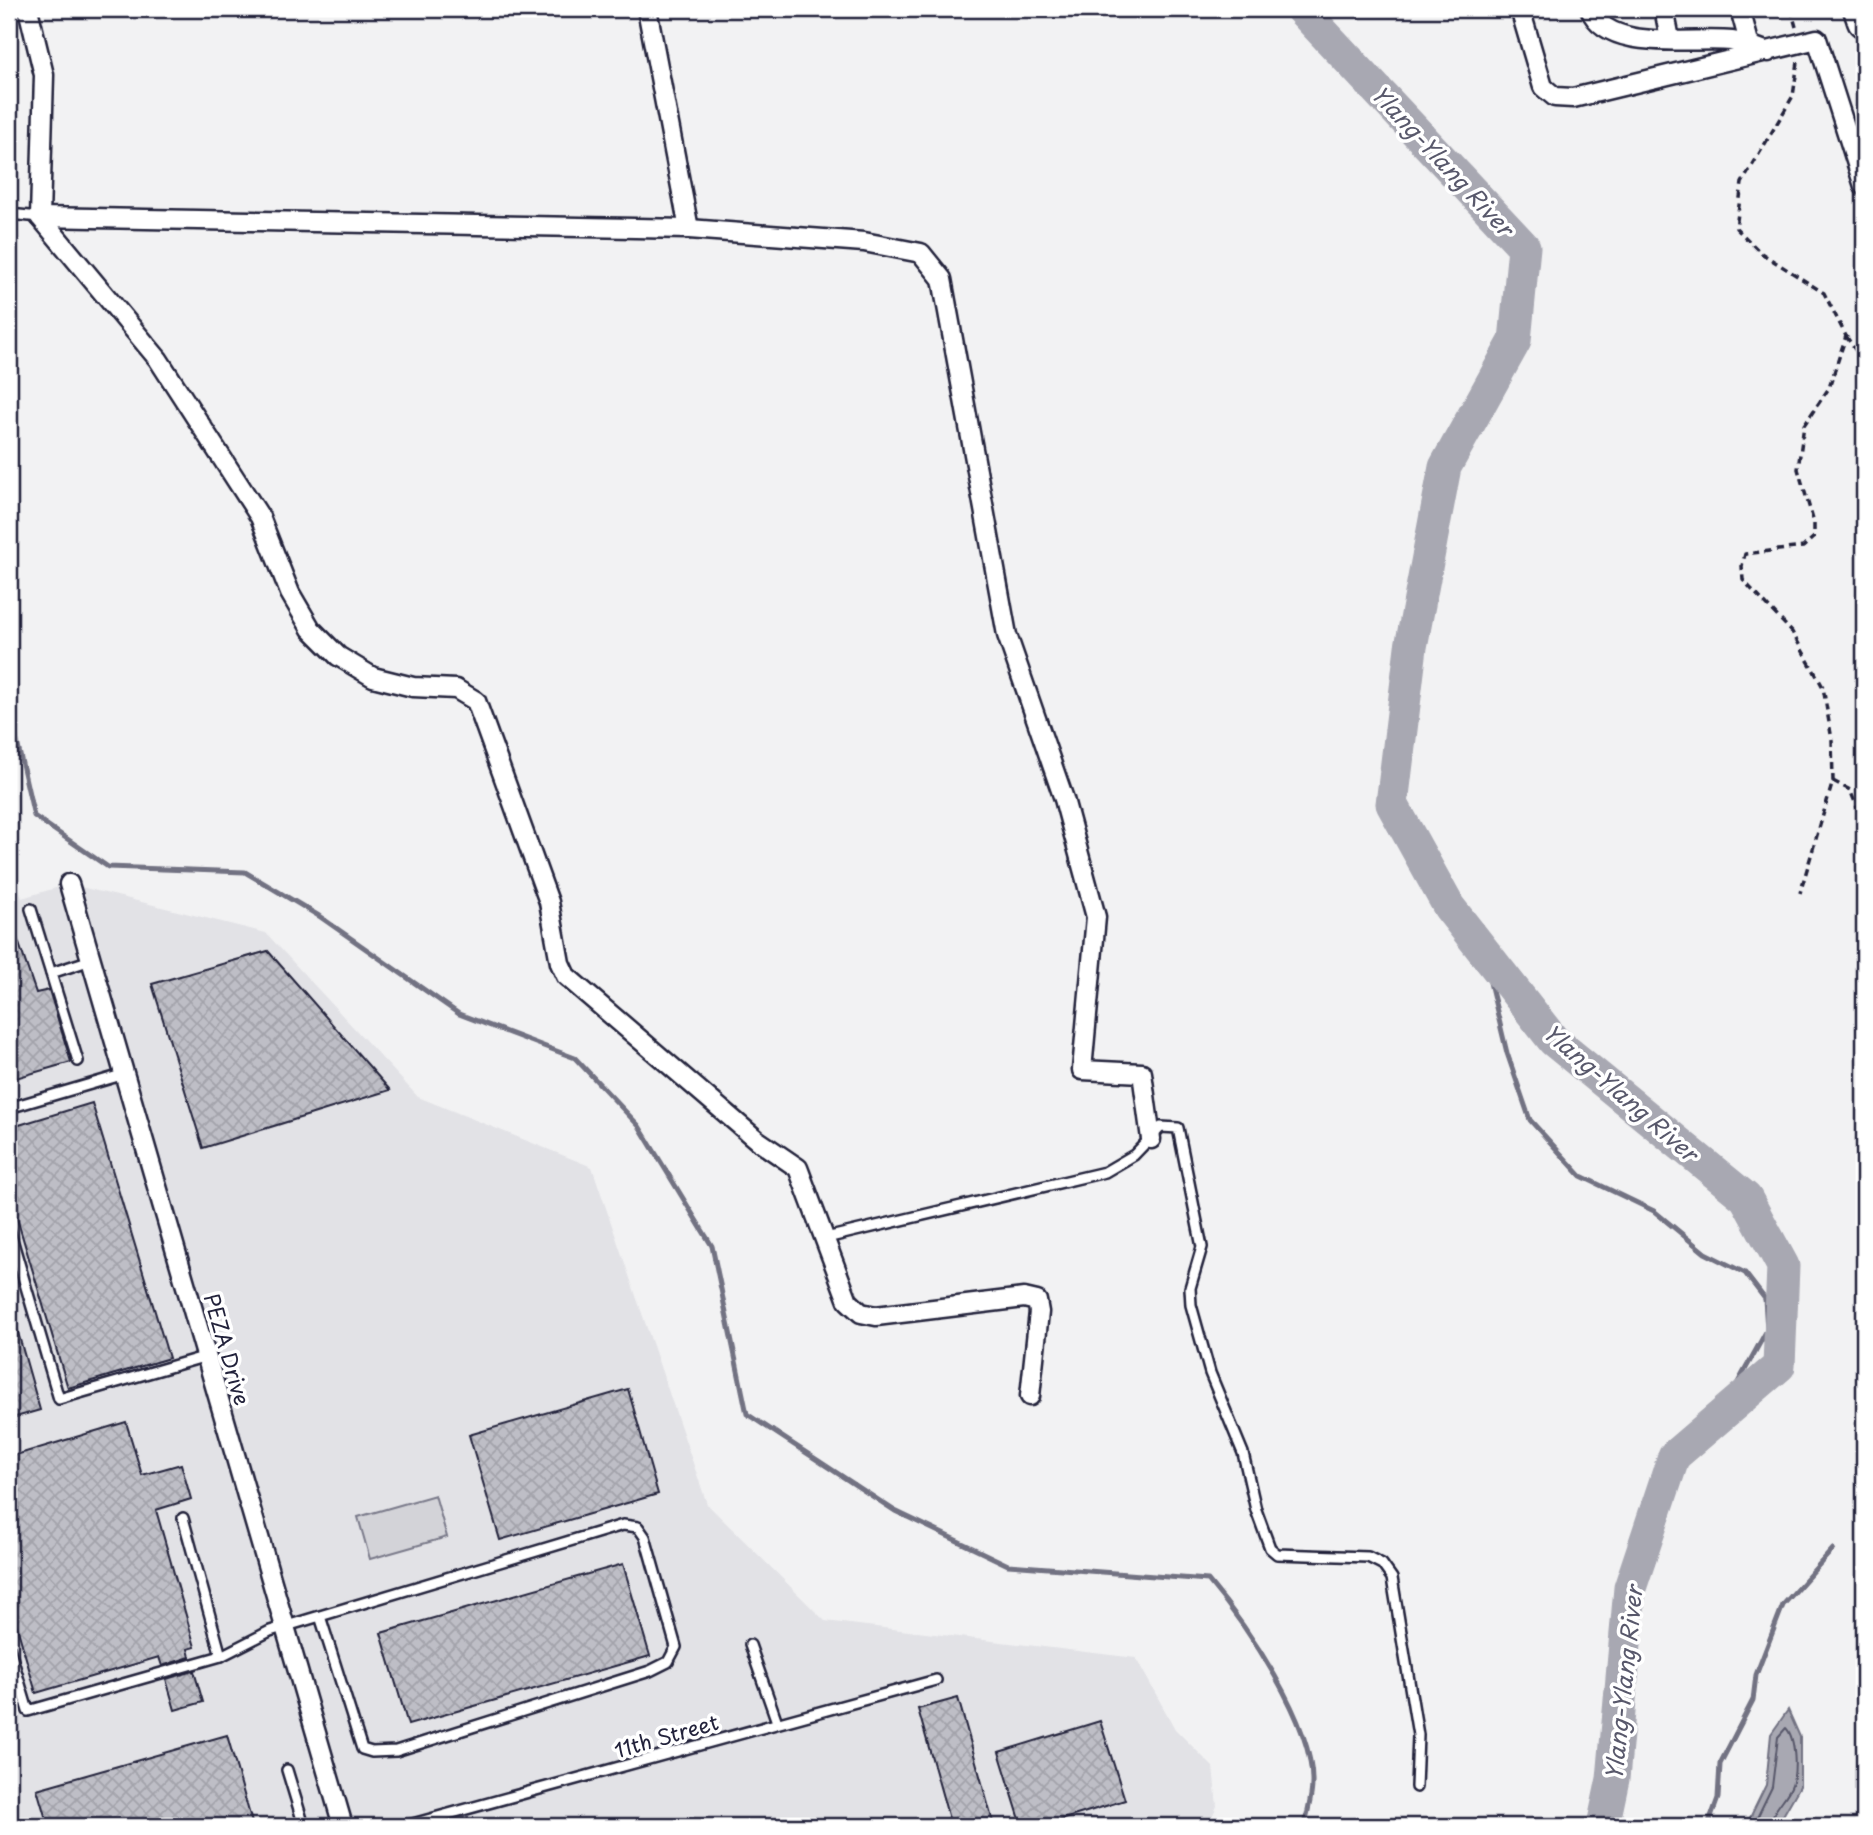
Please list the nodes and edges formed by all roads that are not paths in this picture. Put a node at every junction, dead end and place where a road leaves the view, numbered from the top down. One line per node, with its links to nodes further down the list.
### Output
1 (28, 9): 14 (street)
2 (647, 9): 15 (street)
3 (1520, 9): 11 (street)
4 (1590, 9): 9 (street)
5 (1664, 9): 9 (street)
6 (1740, 9): 10 (street)
7 (1860, 9): 8 (highway)
8 (1864, 21)
9 (1670, 39): 10 (street)
10 (1750, 46): 11 (street)
11 (1768, 52): 12 (street)
12 (1864, 187)
13 (9, 214): 14 (lane)
14 (40, 217): 15 (street); 25 (street)
15 (689, 229): 23 (street)
16 (69, 884): 18 (street, PEZA Drive)
17 (31, 909): 19 (lane)
18 (92, 960): 19 (lane); 21 (street, PEZA Drive)
19 (51, 973): 20 (lane)
20 (78, 1061)
21 (125, 1074): 22 (lane); 26 (street, PEZA Drive)
22 (9, 1108)
23 (1151, 1139): 25 (lane); 37 (lane)
24 (9, 1228): 26 (lane)
25 (826, 1238): 27 (street)
26 (206, 1356): 30 (street, PEZA Drive)
27 (1030, 1396)
28 (183, 1518): 33 (lane)
29 (320, 1616): 29 (lane); 30 (lane)
30 (285, 1626): 33 (lane); 39 (street, PEZA Drive)
31 (750, 1645): 35 (lane)
32 (9, 1647): 33 (lane)
33 (221, 1656)
34 (936, 1680): 35 (lane, 11th Street)
35 (777, 1722): 40 (lane, 11th Street)
36 (287, 1770): 38 (lane)
37 (1416, 1787)
38 (304, 1826)
39 (343, 1826)
40 (405, 1826)

